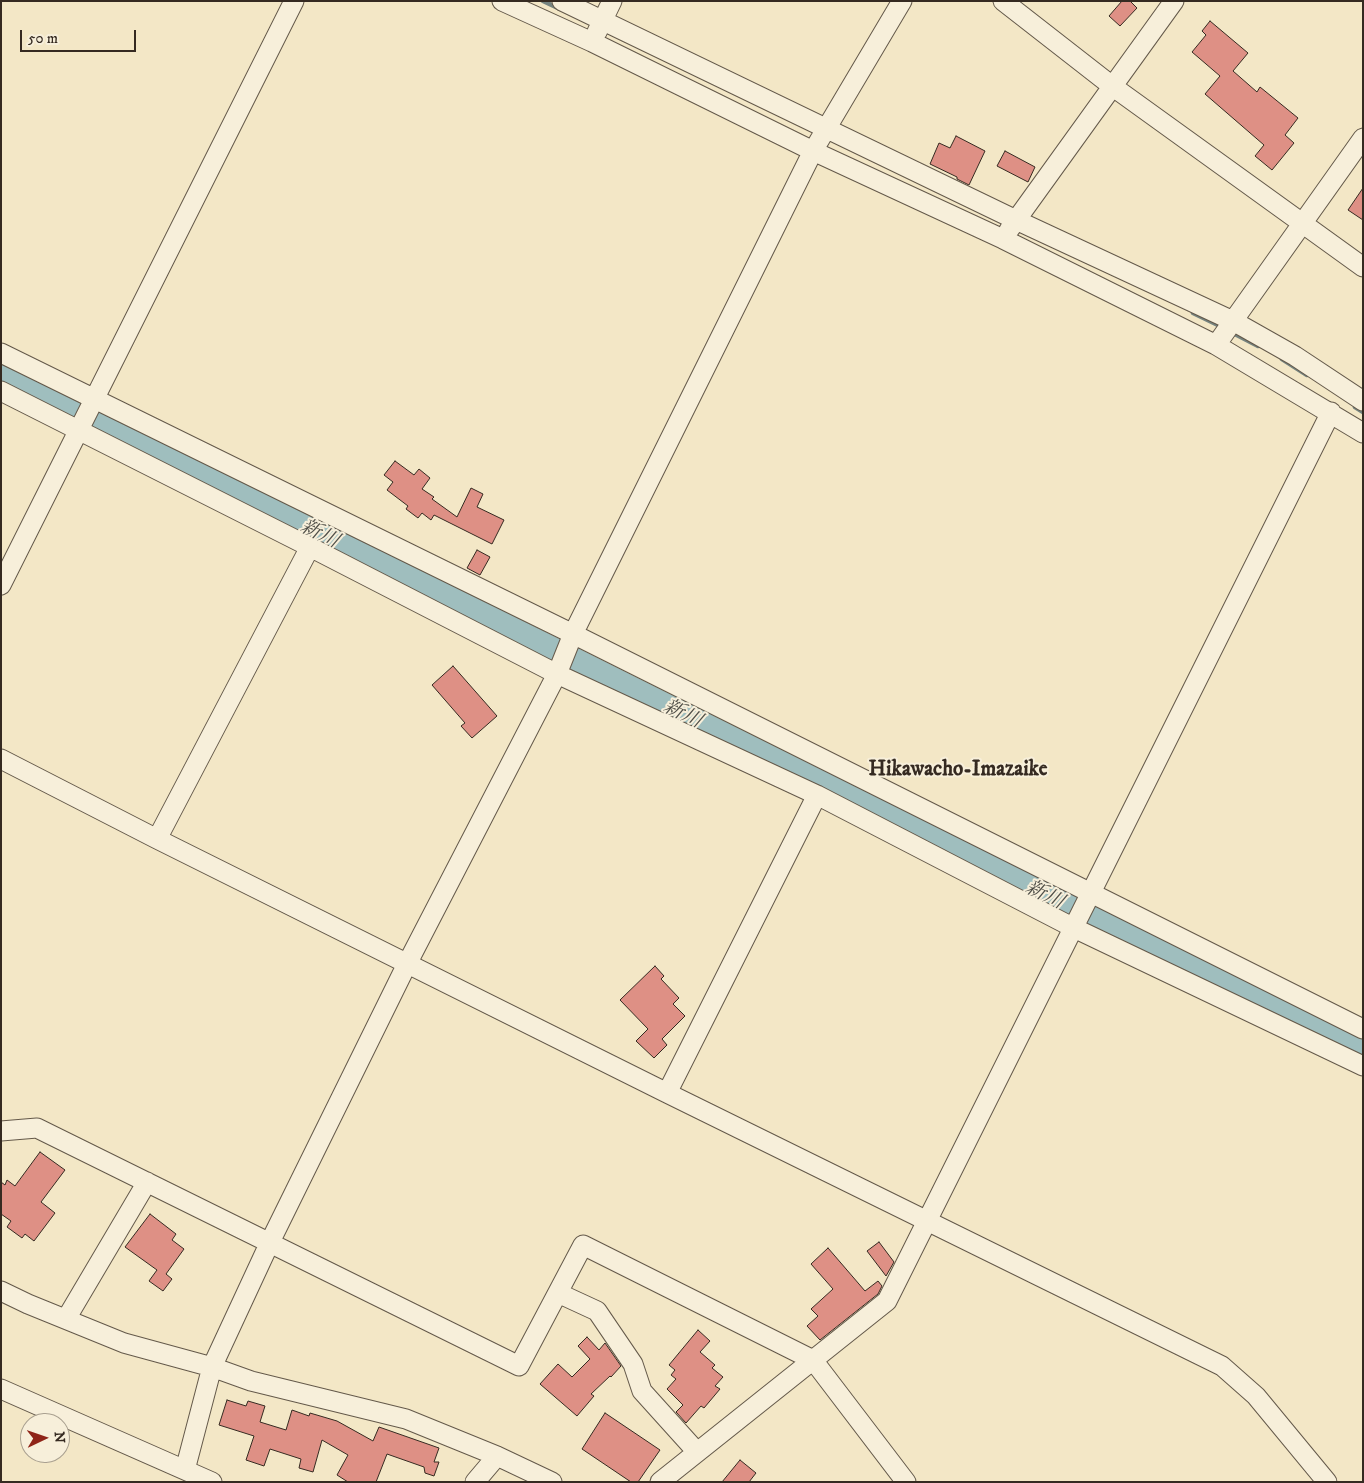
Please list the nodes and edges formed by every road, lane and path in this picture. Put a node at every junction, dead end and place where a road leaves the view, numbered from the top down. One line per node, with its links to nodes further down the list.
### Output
1 (294, 1): 24 (street)
2 (502, 1): 10 (street)
3 (562, 1): 9 (street)
4 (612, 1): 9 (street)
5 (902, 1): 12 (street)
6 (1003, 1): 8 (street)
7 (1174, 1): 11 (street)
8 (1027, 8): 11 (street)
9 (602, 21): 10 (street); 12 (street)
10 (592, 42): 14 (street)
11 (1112, 86): 15 (street); 16 (street)
12 (827, 127): 14 (street); 15 (street)
13 (1363, 138): 16 (street)
14 (813, 151): 17 (street); 30 (street)
15 (1016, 220): 17 (street); 19 (street)
16 (1303, 224): 18 (street); 19 (street)
17 (1002, 239): 20 (street)
18 (1363, 267)
19 (1233, 321): 20 (street); 23 (street)
20 (1216, 345): 25 (street)
21 (1, 353): 24 (street)
22 (1, 392): 27 (street)
23 (1363, 401)
24 (94, 403): 27 (street); 30 (street)
25 (1330, 412): 26 (street); 35 (street)
26 (1359, 422)
27 (79, 430): 28 (street); 29 (street)
28 (310, 547): 31 (street); 34 (street)
29 (1, 585)
30 (570, 640): 31 (street); 35 (street)
31 (557, 674): 33 (street); 37 (street)
32 (1, 759): 34 (street)
33 (817, 795): 36 (street); 40 (street)
34 (157, 839): 37 (street)
35 (1089, 898): 36 (street); 38 (street)
36 (1074, 928): 39 (street); 43 (street)
37 (407, 964): 40 (street); 44 (street)
38 (1363, 1029)
39 (1363, 1066)
40 (667, 1093): 43 (street)
41 (1, 1131): 42 (street)
42 (147, 1182): 44 (street); 47 (street)
43 (927, 1220): 48 (street); 59 (street)
44 (270, 1242): 46 (street); 49 (street)
45 (1, 1291): 47 (street)
46 (558, 1293): 48 (street); 51 (street)
47 (66, 1319): 49 (street)
48 (813, 1360): 51 (street); 58 (street)
49 (212, 1367): 52 (street); 53 (street)
50 (1, 1388): 53 (street)
51 (697, 1452): 57 (street)
52 (497, 1456): 55 (street); 56 (street)
53 (185, 1470): 54 (street)
54 (212, 1482)
55 (475, 1482)
56 (552, 1482)
57 (660, 1482)
58 (906, 1482)
59 (1327, 1482)

